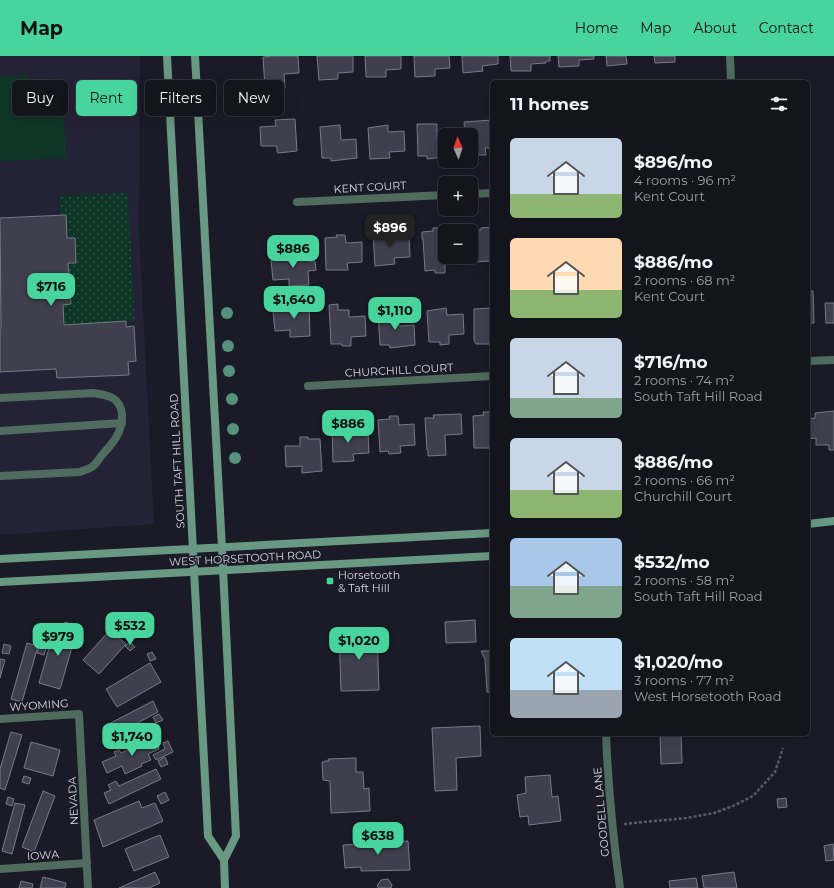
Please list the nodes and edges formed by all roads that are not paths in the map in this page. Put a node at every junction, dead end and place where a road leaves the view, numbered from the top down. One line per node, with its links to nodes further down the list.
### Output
1 (167, 56): 20 (main road, SOUTH TAFT HILL ROAD)
2 (195, 56): 21 (main road)
3 (730, 56): 4 (street)
4 (731, 80)
5 (490, 192): 6 (street)
6 (478, 193)
7 (438, 195): 8 (street, KENT COURT)
8 (297, 202)
9 (834, 360): 10 (street)
10 (810, 361)
11 (490, 376): 12 (street, CHURCHILL COURT)
12 (308, 386)
13 (0, 398): 14 (street)
14 (122, 423): 15 (street); 16 (street)
15 (0, 431)
16 (0, 476)
17 (834, 521): 18 (main road)
18 (810, 524)
19 (490, 533): 21 (main road, WEST HORSETOOTH ROAD)
20 (193, 548): 21 (main road, WEST HORSETOOTH ROAD); 23 (main road, WEST HORSETOOTH ROAD); 25 (main road, SOUTH TAFT HILL ROAD)
21 (222, 548): 24 (main road)
22 (490, 556): 24 (main road, WEST HORSETOOTH ROAD)
23 (0, 559)
24 (222, 570): 25 (main road, WEST HORSETOOTH ROAD); 30 (main road)
25 (194, 571): 26 (main road, WEST HORSETOOTH ROAD); 30 (main road, SOUTH TAFT HILL ROAD)
26 (0, 582)
27 (79, 714): 28 (street, WYOMING); 31 (street, NEVADA)
28 (0, 718)
29 (606, 736): 35 (street, GOODELL LANE)
30 (224, 860): 34 (main road)
31 (87, 863): 32 (street, IOWA); 33 (street, NEVADA)
32 (0, 869)
33 (88, 888)
34 (225, 888)
35 (620, 888)

